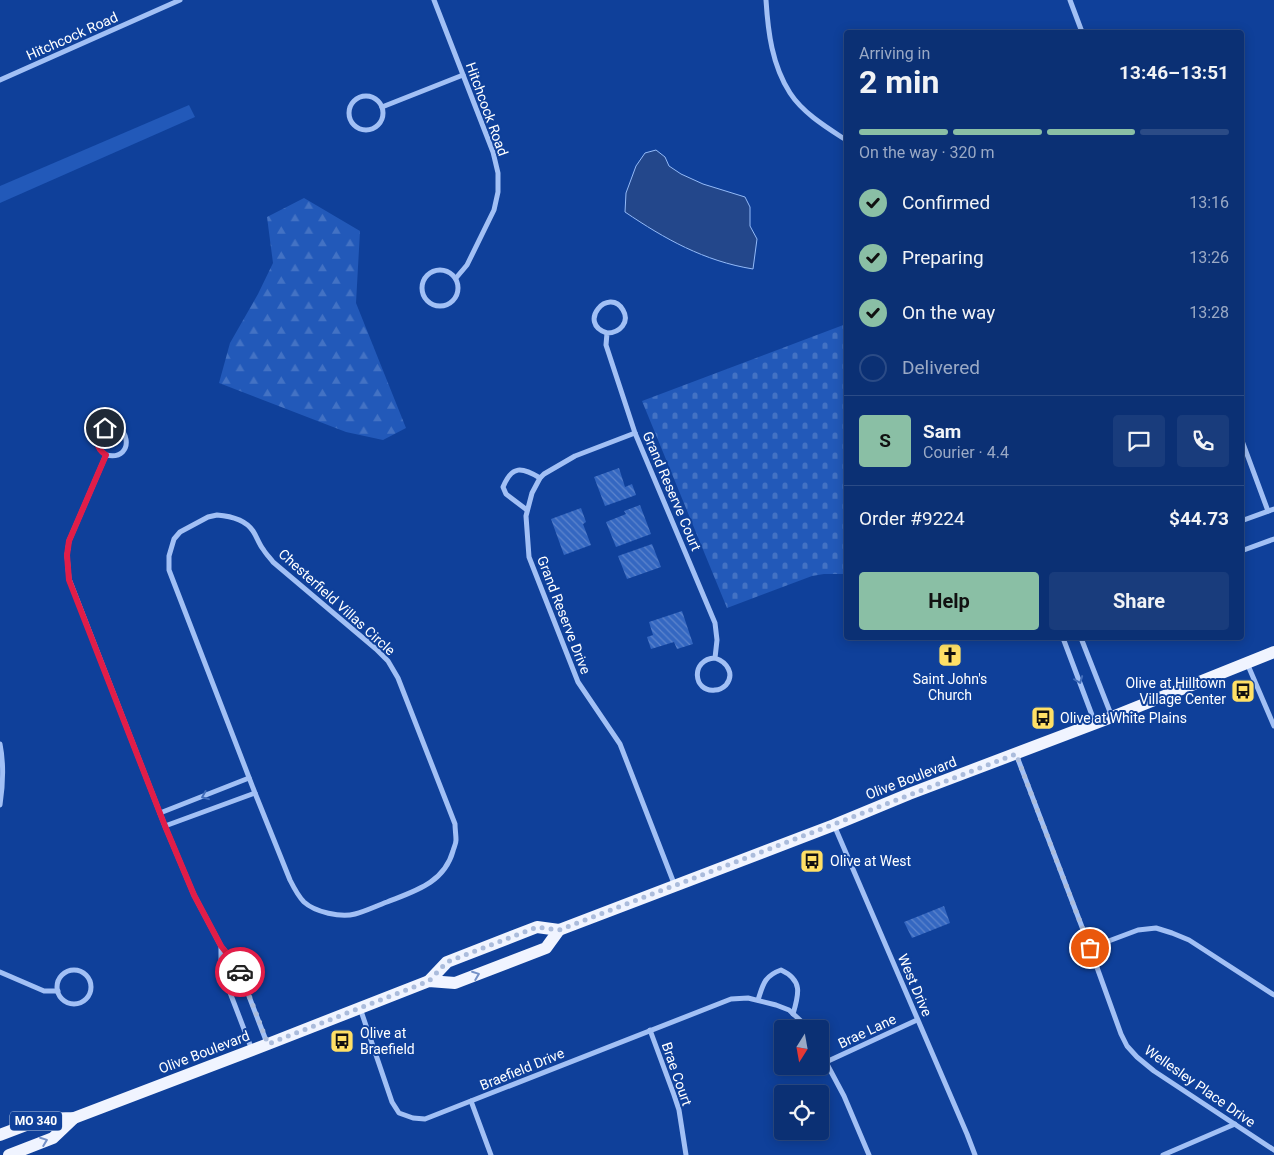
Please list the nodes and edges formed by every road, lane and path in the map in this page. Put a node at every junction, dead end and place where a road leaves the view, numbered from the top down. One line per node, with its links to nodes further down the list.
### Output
1 (180, 0): 7 (street, Hitchcock Road)
2 (434, 0): 6 (street, Hitchcock Road)
3 (766, 0): 9 (street)
4 (1070, 0): 5 (street)
5 (1081, 30)
6 (463, 75): 8 (street); 10 (street, Hitchcock Road)
7 (0, 80)
8 (382, 107): 8 (street)
9 (844, 139)
10 (456, 278): 10 (street, Hitchcock Road)
11 (607, 333): 11 (street, Grand Reserve Court); 12 (street, Grand Reserve Court)
12 (636, 433): 15 (street); 24 (street, Grand Reserve Court)
13 (1244, 445): 17 (street)
14 (106, 455): 14 (street); 34 (street)
15 (540, 478): 16 (street, Grand Reserve Drive); 16 (street)
16 (527, 510): 37 (street, Grand Reserve Drive)
17 (1271, 510): 18 (street)
18 (1244, 520)
19 (1274, 538): 20 (street)
20 (1244, 550)
21 (1064, 640): 27 (street, one-way to 27)
22 (1082, 640): 26 (street)
23 (1274, 652): 25 (main road, Olive Boulevard / MO 340)
24 (715, 658): 24 (street)
25 (1247, 663): 26 (main road, Olive Boulevard / MO 340); 28 (street)
26 (1112, 717): 27 (main road, Olive Boulevard / MO 340)
27 (1095, 723): 30 (main road, Olive Boulevard / MO 340)
28 (1274, 726)
29 (0, 744): 33 (street)
30 (1016, 754): 35 (main road, Olive Boulevard / MO 340); 40 (street, Wellesley Place Drive)
31 (249, 778): 32 (street, Chesterfield Villas Circle); 32 (street, Chesterfield Villas Circle); 34 (street, one-way to 34)
32 (255, 793): 36 (street)
33 (0, 805)
34 (160, 813): 36 (street)
35 (834, 825): 37 (main road, Olive Boulevard / MO 340); 49 (street, West Drive)
36 (165, 826): 39 (street)
37 (675, 886): 38 (main road, Olive Boulevard / MO 340)
38 (559, 930): 42 (main road, Olive Boulevard / MO 340); 42 (main road, Olive Boulevard / MO 340, one-way to 38)
39 (221, 946): 51 (street); 52 (street)
40 (1090, 948): 44 (street); 57 (street, Wellesley Place Drive)
41 (0, 972): 43 (street)
42 (429, 981): 46 (main road, Olive Boulevard / MO 340)
43 (58, 991): 43 (street)
44 (1274, 995)
45 (758, 1000): 47 (street, Braefield Drive); 47 (street); 50 (street, Braefield Drive)
46 (360, 1008): 51 (main road, Olive Boulevard / MO 340); 55 (street, Braefield Drive)
47 (793, 1014): 48 (street, Braefield Drive)
48 (800, 1020)
49 (917, 1020): 53 (street, Brae Lane); 64 (street, West Drive)
50 (650, 1030): 55 (street, Braefield Drive); 62 (street, Brae Court)
51 (268, 1044): 52 (main road, Olive Boulevard / MO 340)
52 (252, 1050): 56 (main road, Olive Boulevard / MO 340)
53 (829, 1061)
54 (829, 1068): 63 (street)
55 (471, 1101): 61 (street)
56 (74, 1118): 58 (main road, Olive Boulevard / MO 340); 60 (main road, Olive Boulevard / MO 340, one-way to 56)
57 (1235, 1124): 59 (street, Wellesley Place Drive); 65 (street)
58 (0, 1135)
59 (1274, 1150)
60 (9, 1155)
61 (491, 1155)
62 (686, 1155)
63 (868, 1155)
64 (975, 1155)
65 (1163, 1155)

